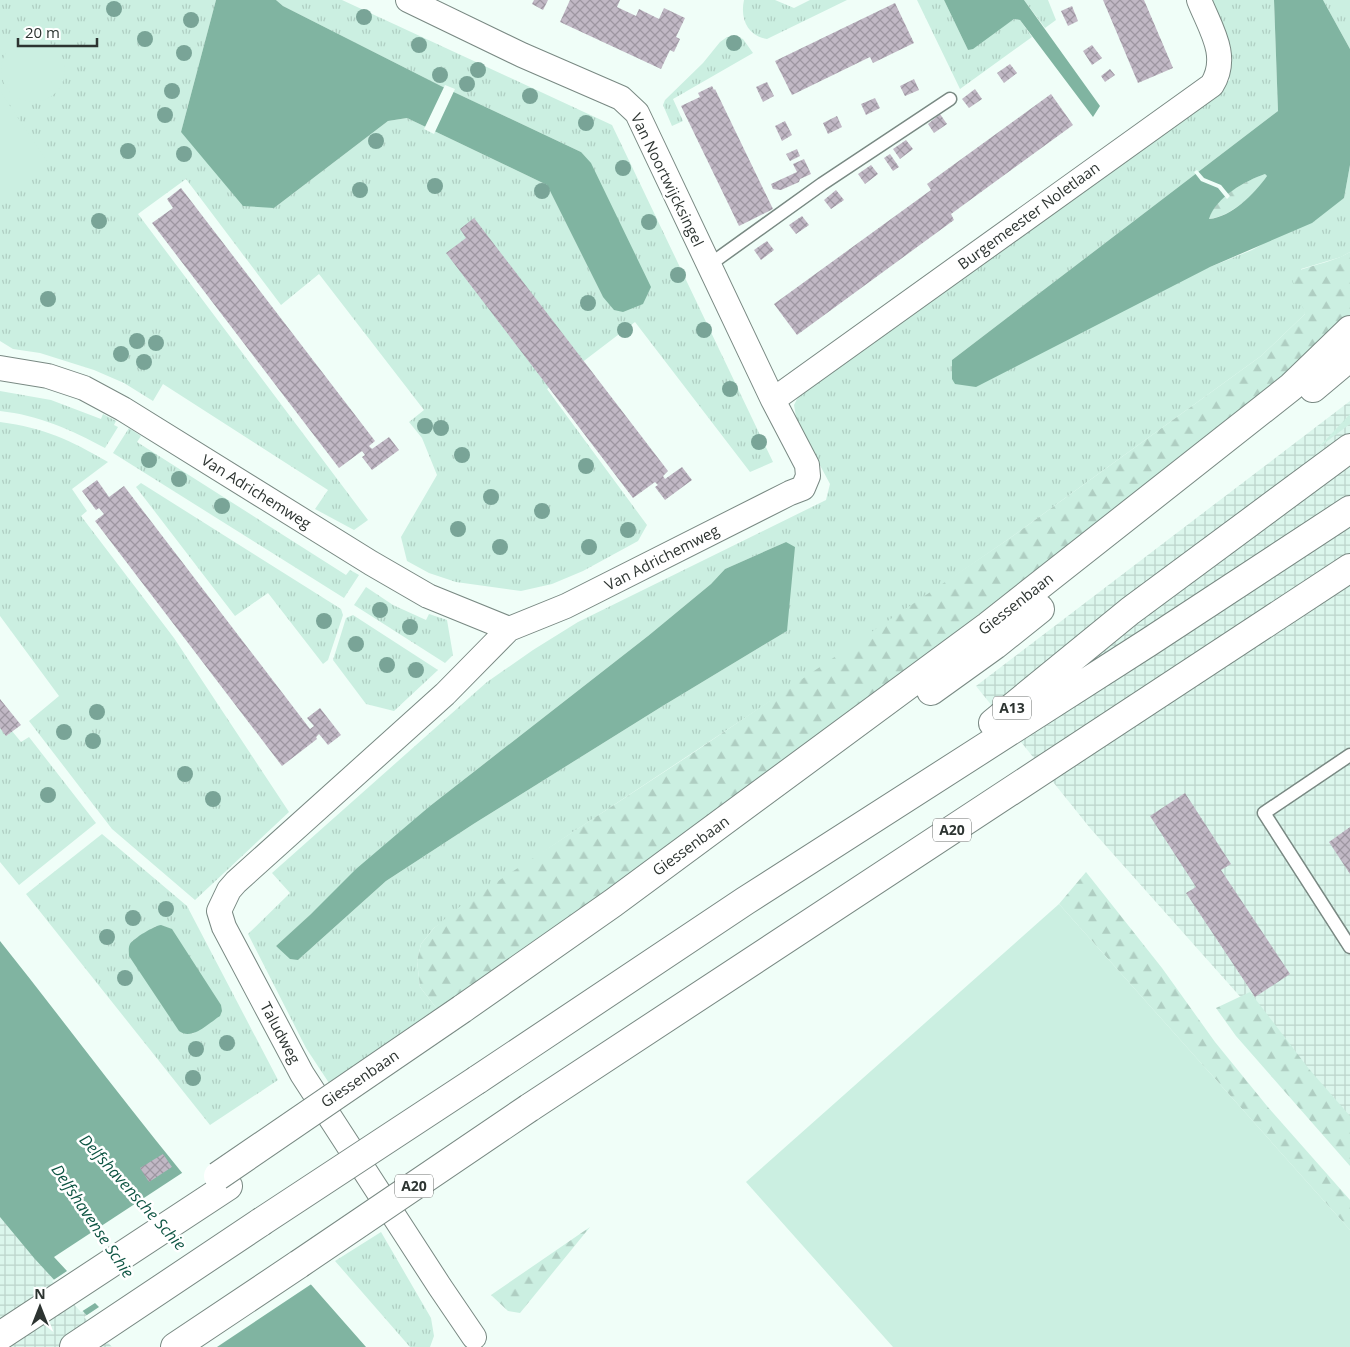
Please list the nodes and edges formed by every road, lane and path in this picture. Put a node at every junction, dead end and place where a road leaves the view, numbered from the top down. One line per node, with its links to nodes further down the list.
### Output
1 (408, 0): 4 (street, Van Noortwijcksingel)
2 (1198, 0): 8 (street, Burgemeester Noletlaan)
3 (950, 100): 4 (lane)
4 (709, 265): 8 (street, Van Noortwijcksingel)
5 (1350, 330): 20 (main road, Giessenbaan)
6 (1350, 357): 20 (main road, Giessenbaan)
7 (0, 368): 14 (street, Van Adrichemweg)
8 (773, 400): 10 (street, Van Noortwijcksingel)
9 (1350, 448): 18 (main road, A13)
10 (808, 476): 14 (street, Van Adrichemweg)
11 (1350, 510): 18 (main road)
12 (1350, 568): 15 (main road, A20)
13 (1350, 590): 15 (main road, A20)
14 (509, 629): 16 (street, Van Adrichemweg)
15 (1170, 688): 25 (main road, A20, bridge)
16 (385, 746): 23 (street, Taludweg)
17 (1350, 756): 19 (lane)
18 (895, 804): 24 (main road, bridge)
19 (1350, 947)
20 (466, 1015): 21 (main road, Giessenbaan, bridge); 22 (main road, Giessenbaan)
21 (0, 1320)
22 (0, 1336)
23 (471, 1342)
24 (74, 1347)
25 (175, 1347)

